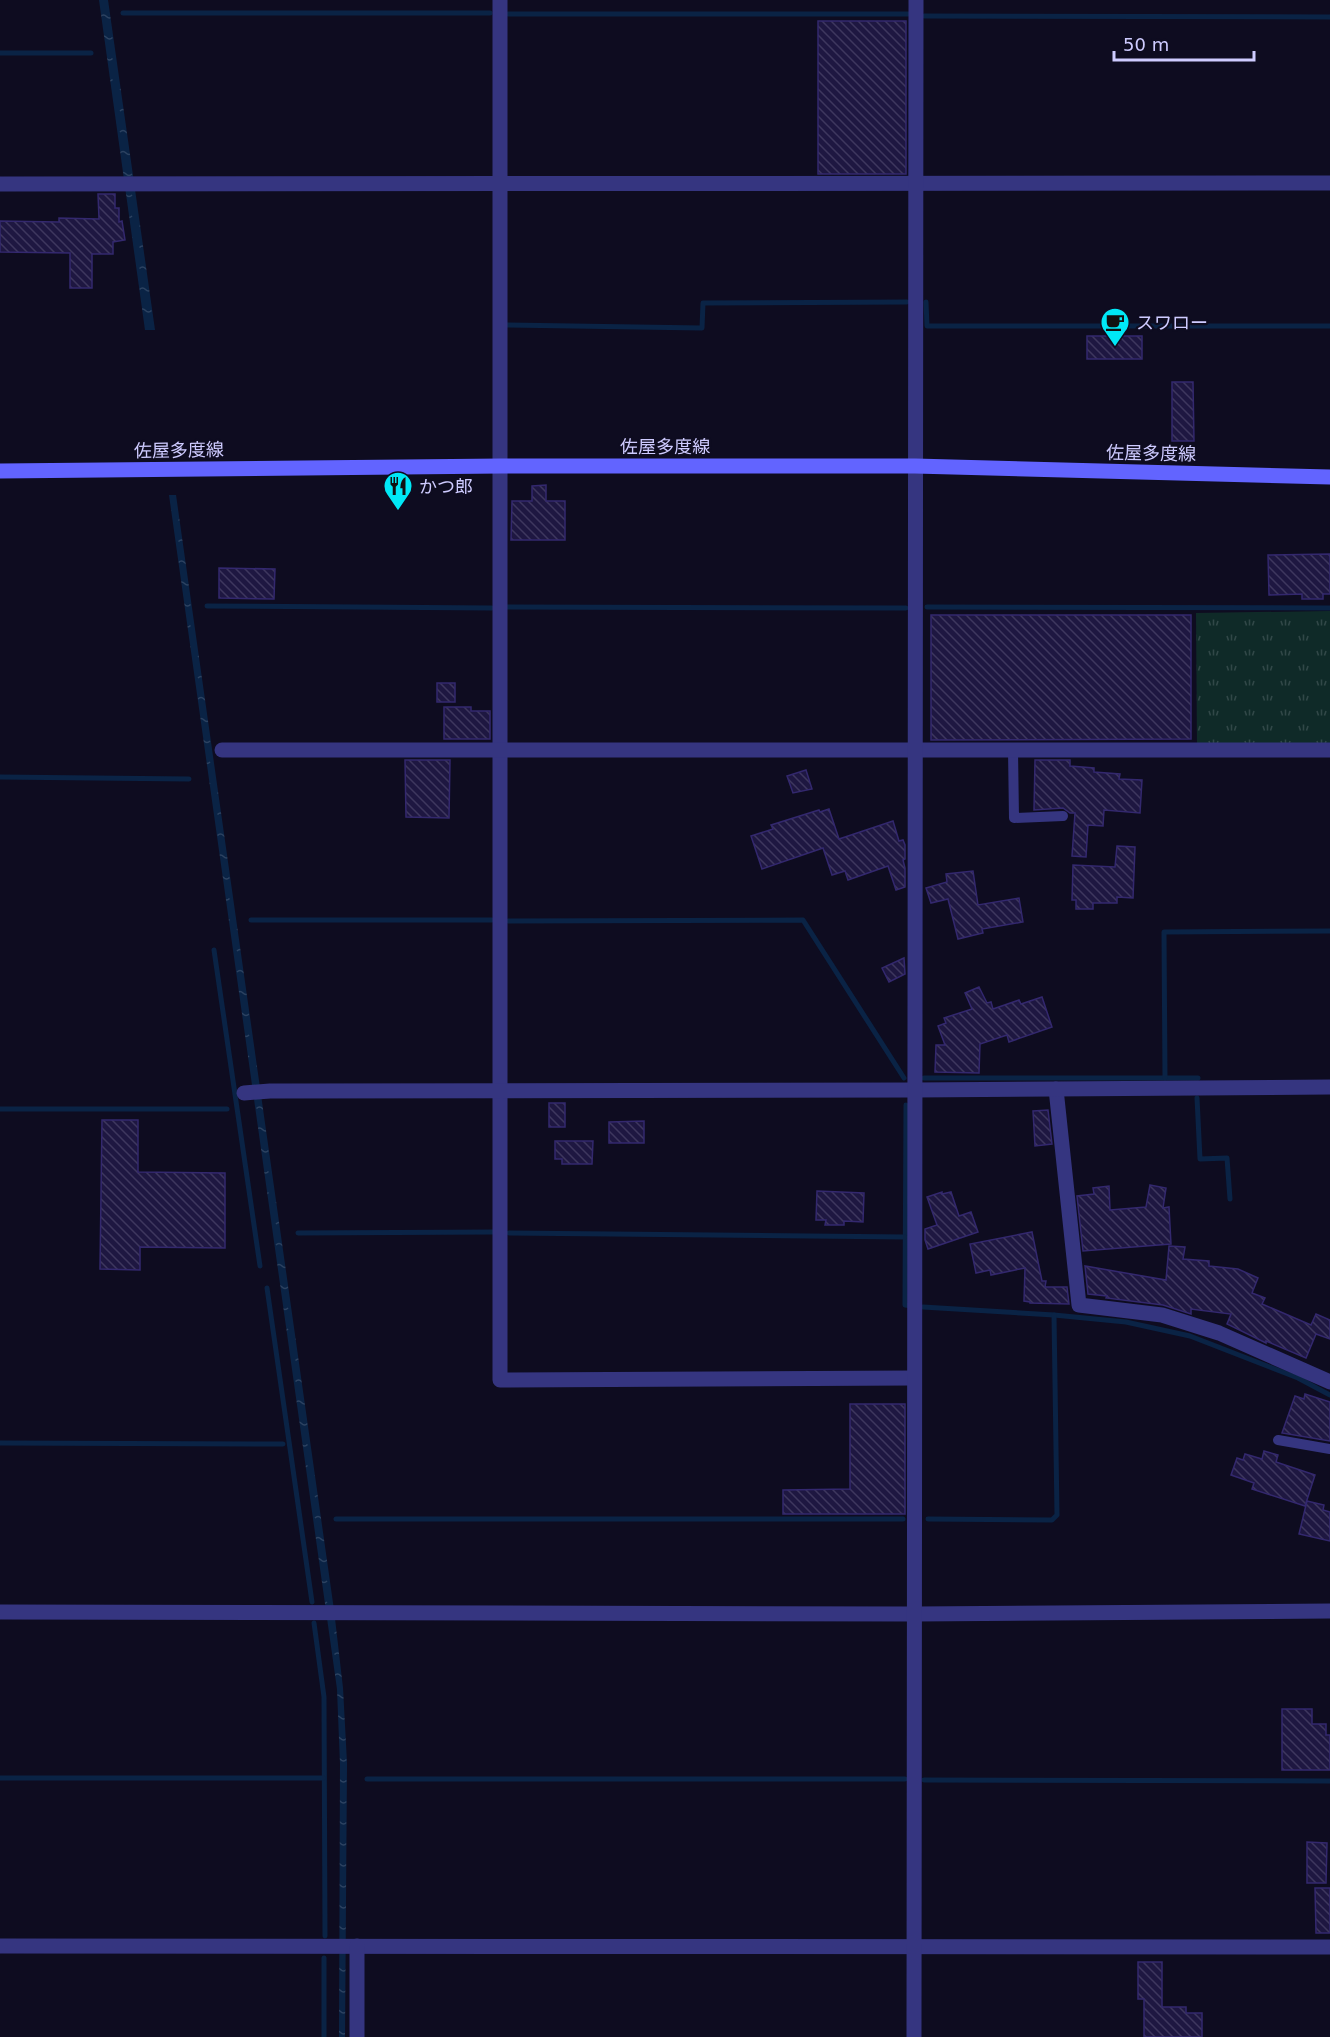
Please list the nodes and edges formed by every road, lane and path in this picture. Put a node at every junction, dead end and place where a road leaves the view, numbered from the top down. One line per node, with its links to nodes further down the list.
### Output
1 (500, 0): 3 (street)
2 (916, 0): 4 (street)
3 (500, 183): 4 (street); 6 (street); 7 (street)
4 (917, 183): 5 (street); 8 (street)
5 (1330, 183)
6 (0, 184)
7 (501, 466): 8 (main road, 佐屋多度線); 9 (main road, 佐屋多度線); 11 (street)
8 (915, 466): 10 (main road, 佐屋多度線); 13 (street)
9 (0, 471)
10 (1330, 477)
11 (501, 749): 12 (street); 13 (street); 19 (street)
12 (222, 750)
13 (915, 750): 14 (street); 20 (street)
14 (1013, 750): 15 (street); 16 (lane)
15 (1330, 750)
16 (1063, 816)
17 (1330, 1087): 18 (street)
18 (1056, 1089): 20 (street); 23 (street)
19 (500, 1090): 20 (street); 21 (street); 22 (street)
20 (915, 1090): 22 (street)
21 (244, 1093)
22 (914, 1378): 28 (street)
23 (1330, 1382)
24 (1278, 1440): 25 (lane)
25 (1330, 1449)
26 (1330, 1611): 28 (street)
27 (0, 1612): 28 (street)
28 (916, 1614): 31 (street)
29 (0, 1946): 30 (street)
30 (355, 1946): 31 (street); 33 (street)
31 (914, 1946): 32 (street); 34 (street)
32 (1330, 1947)
33 (357, 2037)
34 (914, 2037)

